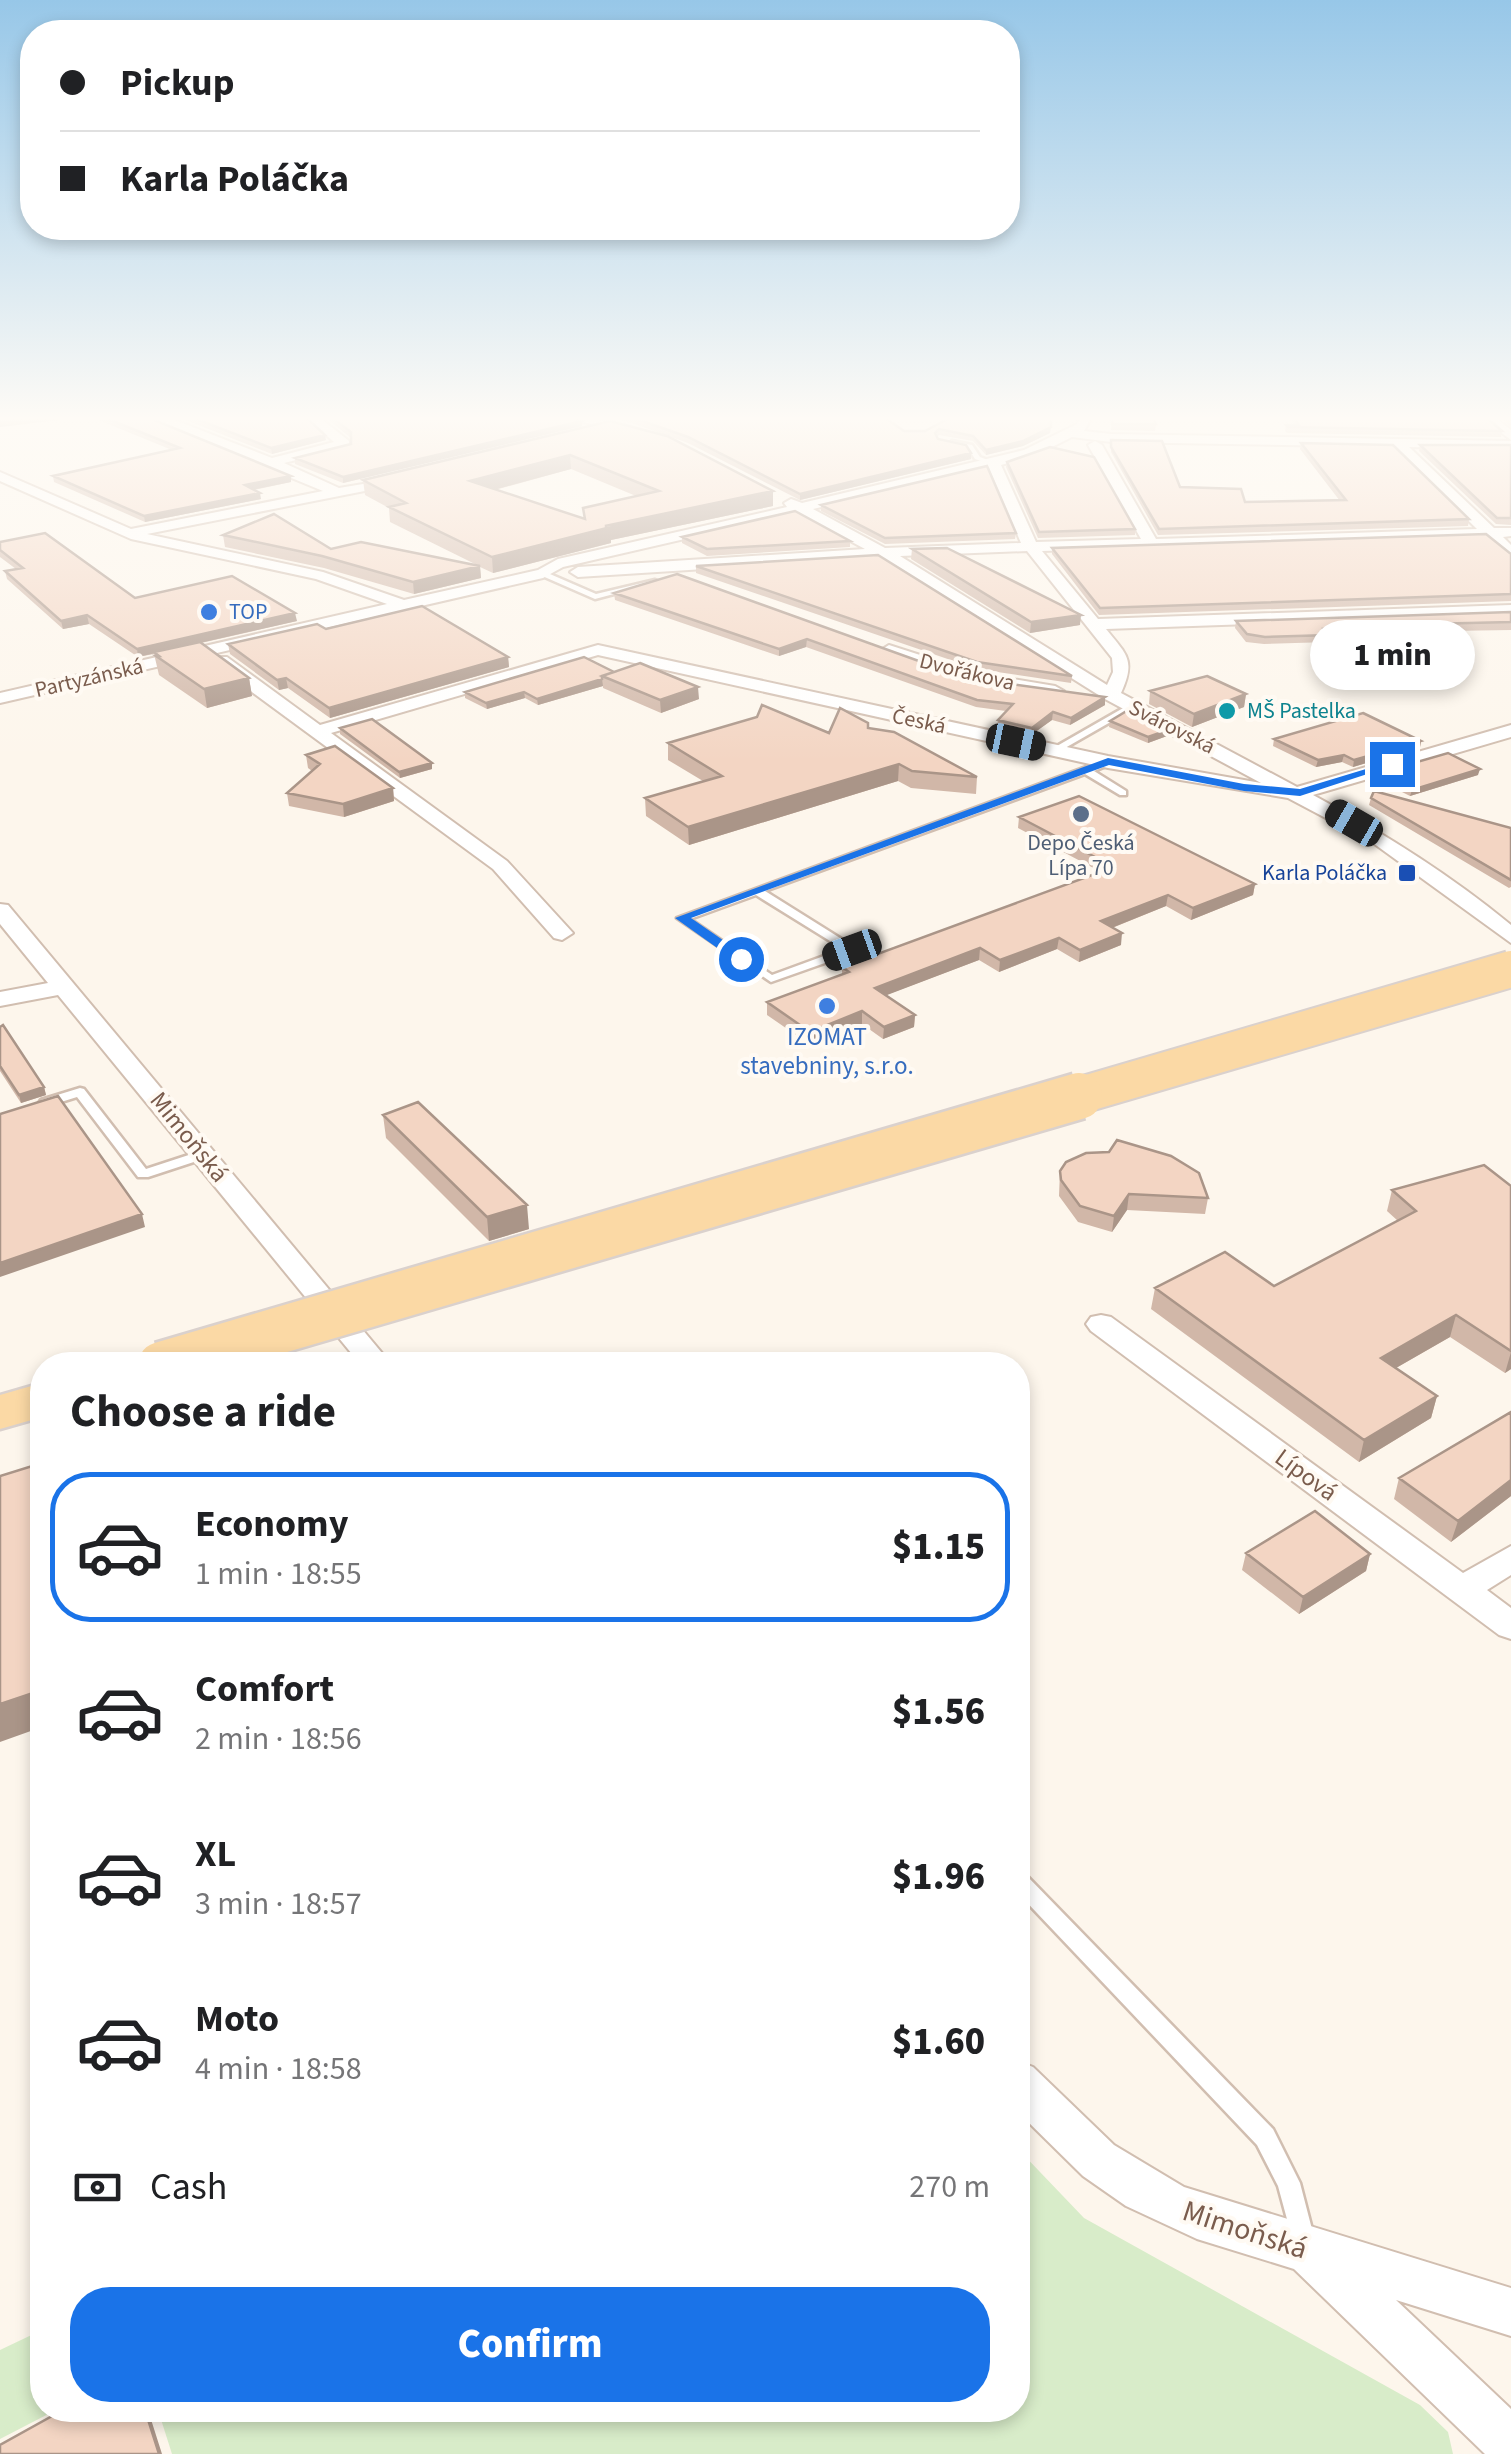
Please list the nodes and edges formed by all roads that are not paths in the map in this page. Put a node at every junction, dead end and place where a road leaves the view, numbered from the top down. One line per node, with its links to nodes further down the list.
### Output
1 (127, 532): 8 (street)
2 (139, 532): 8 (street)
3 (692, 532): 14 (street, Partyzánská)
4 (841, 532): 13 (street, Svárovská)
5 (1024, 532): 11 (street)
6 (1145, 532): 10 (street)
7 (1511, 532): 9 (street)
8 (132, 533): 17 (street)
9 (1488, 533): 10 (street); 12 (street)
10 (1150, 541): 11 (street)
11 (1030, 546): 13 (street); 19 (street)
12 (1511, 553)
13 (880, 554): 15 (street); 22 (street, Svárovská)
14 (543, 573): 15 (street); 15 (lane); 17 (street, Partyzánská)
15 (659, 574): 16 (street)
16 (695, 582)
17 (403, 606): 21 (street, Partyzánská)
18 (1511, 610): 19 (street)
19 (1094, 624): 22 (street)
20 (872, 644): 22 (street, Dvořákova)
21 (208, 651): 23 (street, Partyzánská); 25 (street)
22 (1111, 695): 24 (street, Svárovská)
23 (0, 698)
24 (1132, 706): 27 (lane); 31 (street, Svárovská)
25 (318, 731): 27 (street, Česká); 34 (street)
26 (1511, 731): 31 (street)
27 (1055, 750): 28 (street, Česká)
28 (1108, 762): 29 (lane); 31 (street, Česká)
29 (1086, 770): 30 (lane); 32 (lane)
30 (1124, 793)
31 (1300, 793): 35 (street, Svárovská)
32 (758, 891): 32 (lane)
33 (0, 910): 37 (street, Mimoňská)
34 (562, 933)
35 (1511, 936)
36 (1511, 969): 42 (main road, bridge)
37 (66, 986): 38 (street); 40 (street, Mimoňská)
38 (0, 999)
39 (32, 1108): 40 (lane)
40 (204, 1154): 43 (street, Mimoňská)
41 (1101, 1324): 47 (street, Lípová)
42 (205, 1352)
43 (364, 1352)
44 (30, 1403): 45 (main road)
45 (0, 1412)
46 (1511, 1558): 47 (street)
47 (1462, 1590): 48 (street, Lípová)
48 (1511, 1626)
49 (1030, 1893): 51 (lane)
50 (1030, 2095): 51 (street, Mimoňská)
51 (1306, 2250): 52 (street, Mimoňská); 53 (street)
52 (1511, 2312)
53 (1511, 2446)

